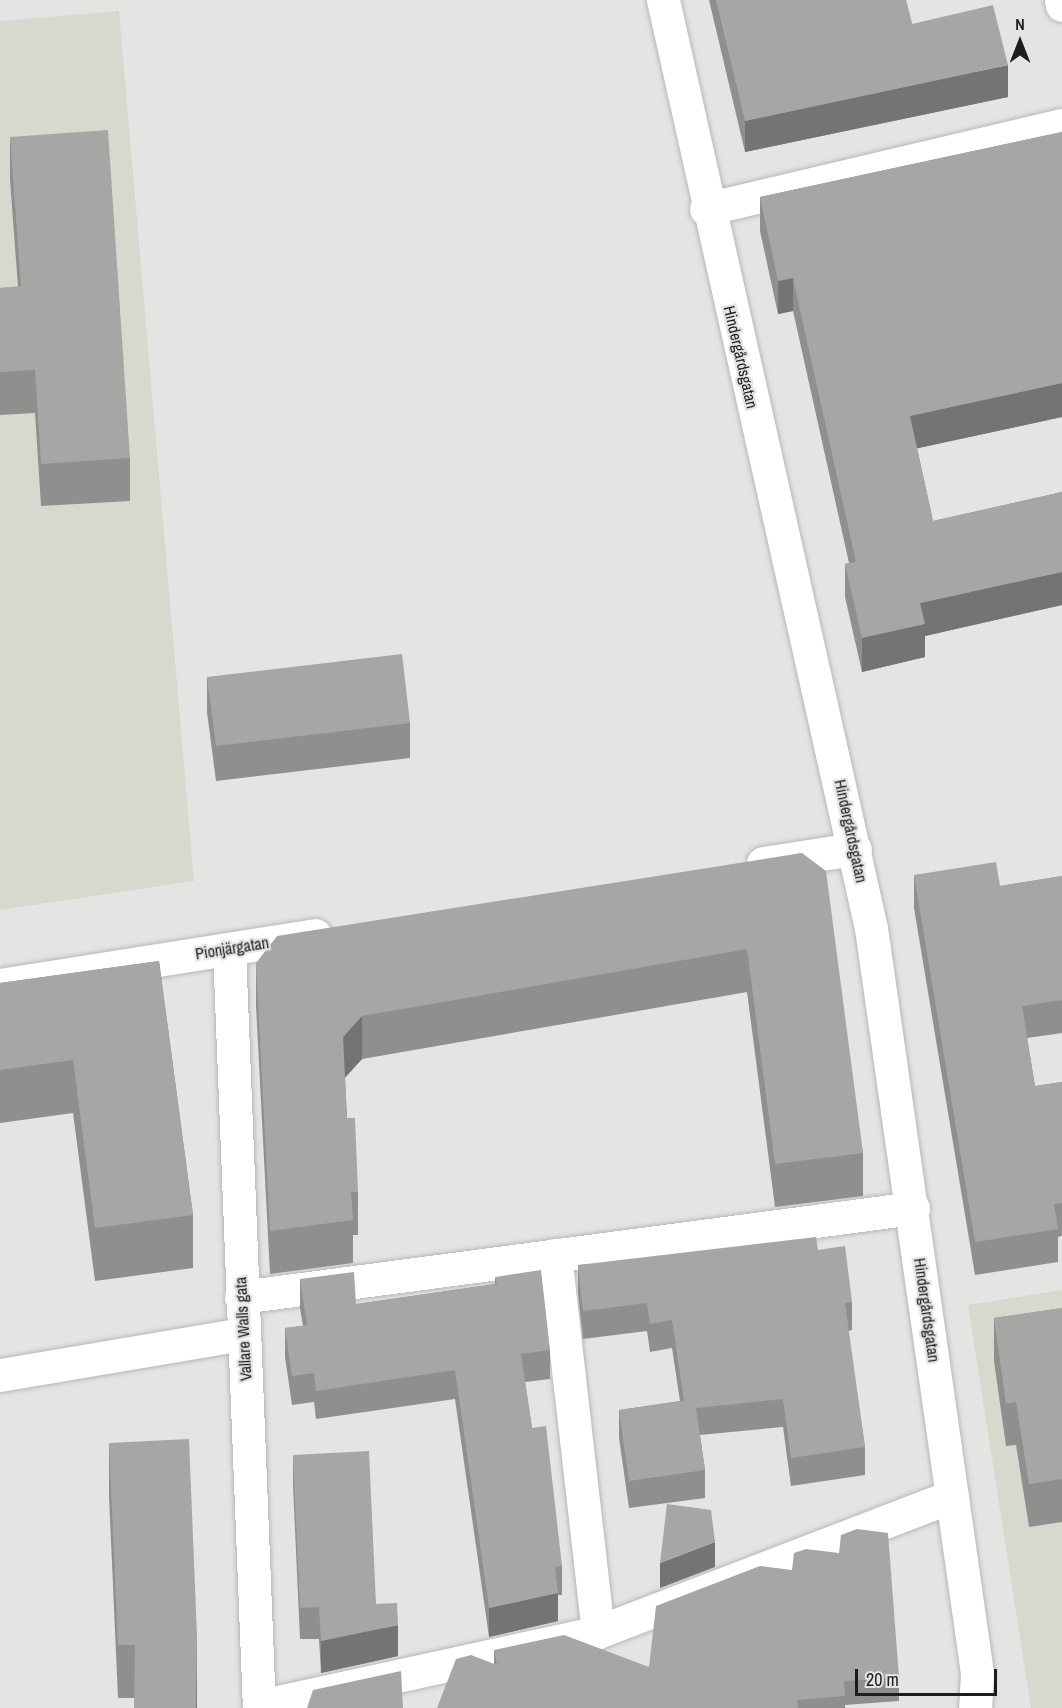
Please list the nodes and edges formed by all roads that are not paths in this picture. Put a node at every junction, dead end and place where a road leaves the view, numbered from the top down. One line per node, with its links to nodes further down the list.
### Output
1 (663, 0): 5 (street, Hindergårdsgatan)
2 (1060, 0): 3 (street)
3 (1062, 5)
4 (1062, 125): 5 (street)
5 (706, 209): 6 (street, Hindergårdsgatan)
6 (855, 849): 7 (street); 11 (street, Hindergårdsgatan)
7 (737, 867)
8 (347, 930): 9 (street, Pionjärgatan)
9 (229, 949): 10 (street, Pionjärgatan); 13 (street, Vallare Walls gata)
10 (0, 985)
11 (913, 1208): 12 (street); 16 (street, Hindergårdsgatan)
12 (555, 1255): 13 (street); 17 (street)
13 (241, 1297): 14 (street, Vallare Walls gata)
14 (243, 1334): 15 (street); 18 (street, Vallare Walls gata)
15 (0, 1375)
16 (952, 1496): 17 (street); 19 (street, Hindergårdsgatan)
17 (598, 1632): 18 (street)
18 (259, 1707)
19 (975, 1708)

